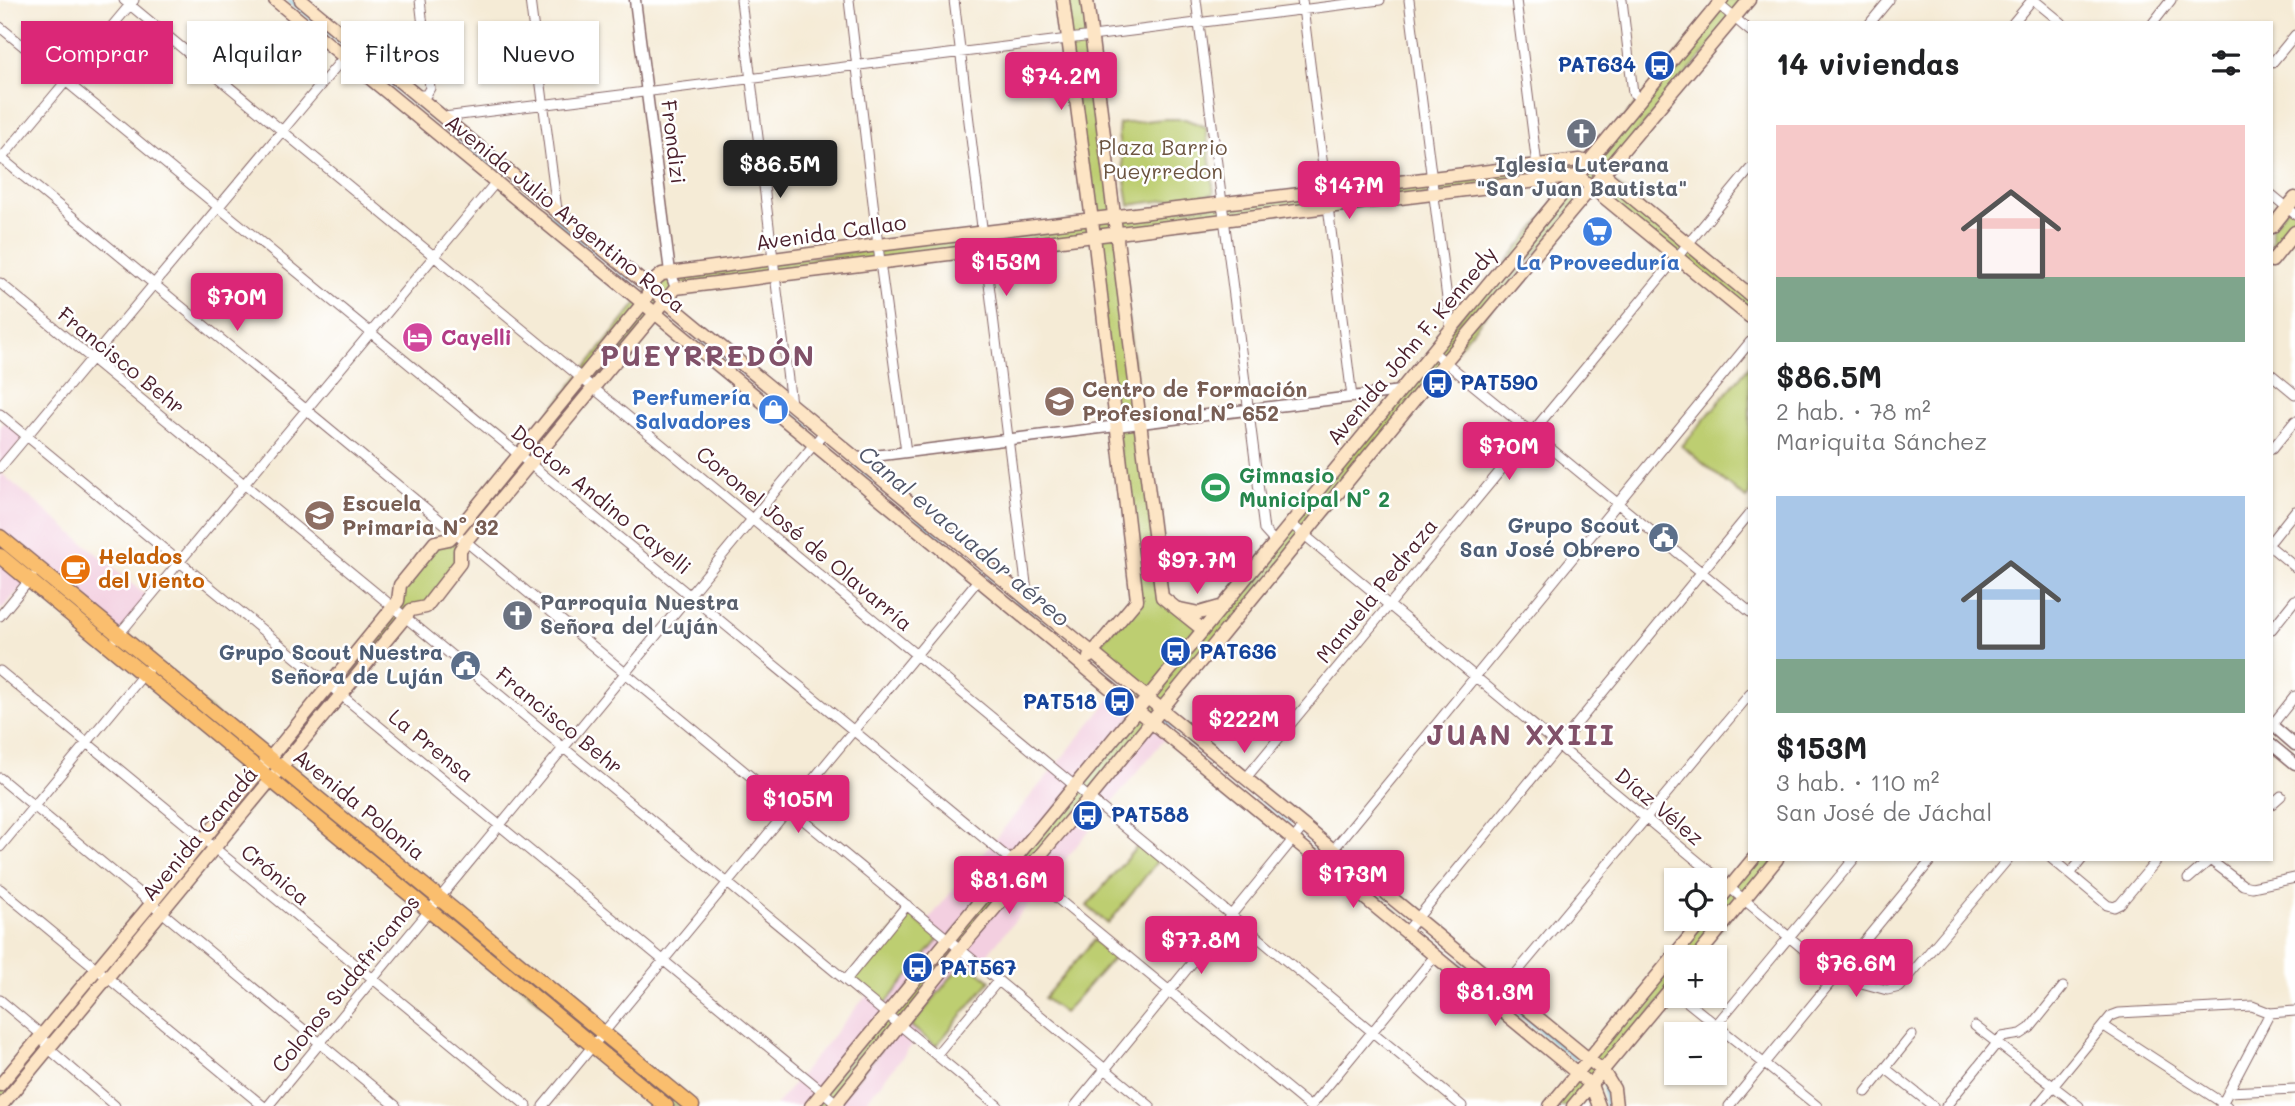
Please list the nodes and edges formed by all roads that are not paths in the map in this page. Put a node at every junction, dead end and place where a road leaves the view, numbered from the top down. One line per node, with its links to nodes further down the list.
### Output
1 (275, 0): 39 (main road, Avenida Julio Argentino Roca)
2 (302, 0): 23 (main road, Avenida Julio Argentino Roca)
3 (420, 0): 49 (street)
4 (530, 0): 51 (street)
5 (635, 0): 48 (street, Frondizi)
6 (741, 0): 43 (street)
7 (849, 0): 42 (street)
8 (954, 0): 38 (street)
9 (1063, 0): 36 (main road)
10 (1087, 0): 35 (main road)
11 (1196, 0): 30 (street)
12 (1380, 0): 22 (street)
13 (1409, 0): 60 (street)
14 (1516, 0): 56 (street)
15 (1622, 0): 50 (street)
16 (1749, 0): 24 (main road, Avenida John F. Kennedy)
17 (1889, 0): 26 (street)
18 (2033, 0): 27 (street); 28 (street)
19 (2171, 0): 29 (street)
20 (129, 2): 25 (street); 53 (street, Coronel José de Olavarría)
21 (1720, 2): 24 (street); 50 (main road, Avenida John F. Kennedy)
22 (1302, 5): 30 (street); 64 (street)
23 (315, 6): 33 (main road, Avenida Julio Argentino Roca)
24 (1734, 18): 32 (street); 58 (main road, Avenida John F. Kennedy)
25 (114, 21)
26 (1873, 21)
27 (2014, 21)
28 (2059, 21)
29 (2155, 21)
30 (1199, 23): 35 (street); 67 (street)
31 (0, 27): 37 (street, Doctor Andino Cayelli)
32 (1748, 29)
33 (341, 31)
34 (2295, 35): 41 (street)
35 (1091, 36): 36 (street); 72 (main road)
36 (1068, 39): 38 (street); 73 (main road)
37 (21, 44)
38 (961, 52): 42 (street); 77 (street)
39 (341, 55)
40 (341, 61): 53 (street)
41 (2273, 61)
42 (857, 65): 43 (street); 81 (street)
43 (751, 80): 48 (street); 86 (street)
44 (63, 84): 54 (street)
45 (70, 84): 68 (street, Doctor Andino Cayelli)
46 (377, 84): 62 (main road, Avenida Julio Argentino Roca)
47 (403, 84): 49 (main road, Avenida Julio Argentino Roca)
48 (647, 92): 51 (street); 88 (street, Frondizi)
49 (416, 95): 52 (main road, Avenida Julio Argentino Roca)
50 (1641, 99): 55 (main road, Avenida John F. Kennedy)
51 (543, 105): 52 (street); 71 (street)
52 (444, 117): 71 (main road, Avenida Julio Argentino Roca)
53 (282, 131): 68 (street); 84 (street, Coronel José de Olavarría)
54 (1, 158): 91 (street)
55 (1589, 162): 56 (main road, Avenida Callao); 58 (main road); 59 (main road, Avenida John F. Kennedy)
56 (1536, 165): 60 (main road, Avenida Callao); 61 (street)
57 (1748, 171): 80 (street, Manuela Pedraza)
58 (1603, 173): 63 (main road, Avenida John F. Kennedy); 80 (main road)
59 (1578, 176): 61 (main road, Avenida Callao); 63 (main road); 99 (main road, Avenida John F. Kennedy)
60 (1432, 178): 64 (main road, Avenida Callao); 65 (street)
61 (1539, 181): 65 (main road, Avenida Callao)
62 (496, 182): 84 (street); 96 (main road, Avenida Julio Argentino Roca)
63 (1591, 187): 83 (main road); 104 (main road, Avenida John F. Kennedy)
64 (1326, 191): 67 (main road, Avenida Callao); 69 (street)
65 (1434, 194): 69 (main road, Avenida Callao); 99 (street)
66 (2273, 196): 70 (street)
67 (1223, 203): 72 (main road, Avenida Callao); 74 (street)
68 (218, 207): 91 (street); 100 (street, Doctor Andino Cayelli)
69 (1328, 207): 74 (main road, Avenida Callao); 110 (street)
70 (2292, 207): 75 (main road)
71 (557, 210): 93 (main road, Avenida Julio Argentino Roca)
72 (1114, 217): 73 (main road, Avenida Callao); 78 (main road)
73 (1091, 219): 77 (main road, Avenida Callao); 79 (main road)
74 (1225, 220): 78 (main road, Avenida Callao); 113 (street)
75 (2273, 225)
76 (2295, 232): 85 (main road)
77 (983, 233): 81 (main road, Avenida Callao); 82 (street)
78 (1117, 233): 79 (main road, Avenida Callao); 116 (main road)
79 (1094, 236): 82 (main road, Avenida Callao); 117 (main road)
80 (1688, 243): 83 (street, Manuela Pedraza); 94 (main road)
81 (878, 246): 86 (main road, Avenida Callao); 87 (street)
82 (985, 249): 87 (main road, Avenida Callao); 121 (street)
83 (1676, 256): 98 (main road); 119 (street, Manuela Pedraza)
84 (434, 257): 100 (street); 106 (street, Coronel José de Olavarría)
85 (2273, 260)
86 (772, 261): 88 (main road, Avenida Callao); 89 (street)
87 (880, 262): 89 (main road, Avenida Callao); 124 (street)
88 (670, 272): 92 (street, Frondizi); 93 (main road)
89 (774, 276): 92 (main road, Avenida Callao); 111 (street)
90 (0, 283): 103 (street, Francisco Behr)
91 (154, 284): 103 (street); 112 (street)
92 (676, 288): 95 (main road)
93 (652, 289): 95 (main road, Avenida Julio Argentino Roca); 96 (main road, Avenida Canadá)
94 (1748, 293)
95 (666, 300): 97 (main road, Avenida Canadá); 111 (main road, Avenida Julio Argentino Roca)
96 (643, 303): 97 (main road, Avenida Julio Argentino Roca); 106 (main road, Avenida Canadá)
97 (655, 313): 107 (main road, Avenida Canadá); 122 (main road, Avenida Julio Argentino Roca)
98 (1748, 315)
99 (1451, 330): 102 (main road, Avenida John F. Kennedy)
100 (371, 332): 112 (street); 125 (street, Doctor Andino Cayelli)
101 (1748, 344): 130 (street)
102 (1433, 352): 104 (street); 108 (main road, Avenida John F. Kennedy)
103 (92, 359): 120 (street); 129 (street, Francisco Behr)
104 (1445, 362): 119 (street); 135 (main road, Avenida John F. Kennedy)
105 (2273, 376): 109 (street)
106 (582, 378): 107 (street, Coronel José de Olavarría); 125 (main road, Avenida Canadá)
107 (593, 388): 127 (main road, Avenida Canadá); 133 (street, Coronel José de Olavarría)
108 (1400, 391): 110 (street); 134 (main road, Avenida John F. Kennedy)
109 (2295, 394)
110 (1352, 397): 113 (street)
111 (792, 404): 118 (main road, Avenida Julio Argentino Roca)
112 (306, 410): 129 (street); 137 (street)
113 (1248, 410): 116 (street); 139 (street)
114 (0, 414): 120 (street, La Prensa)
115 (2295, 421): 123 (street)
116 (1142, 423): 117 (street); 148 (main road)
117 (1116, 426): 121 (street); 150 (main road)
118 (825, 431): 122 (street, Colonos Sudafricanos); 126 (main road, Avenida Julio Argentino Roca)
119 (1531, 432): 130 (street); 152 (street, Manuela Pedraza)
120 (27, 436): 128 (street); 142 (street, La Prensa)
121 (1008, 439): 124 (street); 149 (street)
122 (814, 444): 133 (street, Colonos Sudafricanos); 146 (main road, Avenida Julio Argentino Roca)
123 (2273, 448)
124 (906, 452): 126 (street)
125 (519, 455): 127 (street, Doctor Andino Cayelli); 137 (main road, Avenida Canadá)
126 (858, 458): 149 (main road, Avenida Julio Argentino Roca)
127 (531, 464): 137 (main road, Avenida Canadá); 147 (street, Doctor Andino Cayelli)
128 (0, 468)
129 (244, 484): 142 (street); 153 (street, Francisco Behr)
130 (1618, 504): 144 (street); 169 (street)
131 (2295, 511): 138 (street)
132 (1748, 515): 144 (street)
133 (752, 519): 147 (street, Colonos Sudafricanos); 164 (street, Coronel José de Olavarría)
134 (1290, 523): 135 (street, Díaz Vélez); 139 (main road, Avenida John F. Kennedy)
135 (1304, 535): 152 (street, Díaz Vélez); 163 (main road, Avenida John F. Kennedy)
136 (0, 537): 145 (main road, Avenida Polonia)
137 (460, 537): 153 (main road, Avenida Canadá); 158 (main road, Avenida Canadá); 168 (street)
138 (2273, 539)
139 (1275, 541): 154 (main road, Avenida John F. Kennedy)
140 (2273, 549): 143 (street)
141 (0, 556): 145 (main road, Avenida Polonia)
142 (179, 562): 161 (street); 170 (street, La Prensa)
143 (2295, 567)
144 (1702, 572): 156 (street); 183 (street)
145 (34, 575): 157 (street); 161 (main road, Avenida Polonia)
146 (978, 580): 164 (street); 165 (main road, Avenida Julio Argentino Roca)
147 (690, 595): 168 (street, Colonos Sudafricanos); 180 (street, Doctor Andino Cayelli)
148 (1162, 597): 150 (main road); 155 (main road)
149 (1028, 600): 162 (main road, Avenida Julio Argentino Roca)
150 (1137, 600): 162 (main road)
151 (2295, 600): 159 (street)
152 (1389, 605): 169 (street, Díaz Vélez); 190 (street, Manuela Pedraza)
153 (393, 607): 158 (street, Francisco Behr); 170 (main road, Avenida Canadá)
154 (1220, 607): 155 (main road); 160 (main road, Avenida John F. Kennedy)
155 (1175, 608): 160 (main road)
156 (1748, 610)
157 (0, 616)
158 (405, 617): 171 (main road, Avenida Canadá); 185 (street, Francisco Behr)
159 (2273, 628)
160 (1202, 629): 163 (main road); 174 (main road, Avenida John F. Kennedy)
161 (114, 640): 166 (main road, Avenida Polonia)
162 (1093, 652): 165 (main road); 174 (main road, Avenida Julio Argentino Roca)
163 (1205, 653): 175 (main road, Avenida John F. Kennedy)
164 (916, 655): 180 (street); 191 (street, Coronel José de Olavarría)
165 (1082, 665): 176 (main road, Avenida Julio Argentino Roca)
166 (148, 669): 181 (street); 186 (main road, Avenida Polonia); 188 (main road, Avenida Polonia)
167 (0, 671): 181 (street, Crónica)
168 (625, 673): 185 (street, Colonos Sudafricanos); 196 (street)
169 (1476, 677): 183 (street, Díaz Vélez); 204 (street)
170 (330, 686): 171 (street, La Prensa); 186 (main road, Avenida Canadá)
171 (342, 695): 186 (main road, Avenida Canadá); 198 (street, La Prensa)
172 (1748, 696): 197 (street)
173 (2295, 696): 178 (street)
174 (1148, 698): 175 (main road, Avenida Julio Argentino Roca); 176 (main road, Avenida John F. Kennedy)
175 (1162, 709): 177 (main road, Avenida John F. Kennedy); 190 (main road, Avenida Julio Argentino Roca)
176 (1138, 711): 177 (main road, Avenida Julio Argentino Roca); 191 (main road, Avenida John F. Kennedy)
177 (1151, 722): 193 (main road, Avenida John F. Kennedy); 201 (main road, Avenida Julio Argentino Roca)
178 (2273, 724)
179 (2273, 726): 182 (street)
180 (853, 730): 196 (street); 205 (street, Doctor Andino Cayelli)
181 (87, 743): 195 (street); 200 (street, Crónica)
182 (2295, 745)
183 (1559, 746): 197 (street, Díaz Vélez); 230 (street)
184 (2273, 746): 187 (street)
185 (564, 748): 198 (street, Colonos Sudafricanos); 220 (street, Francisco Behr)
186 (276, 764): 188 (main road, Avenida Canadá); 224 (main road, Avenida Polonia)
187 (2295, 764)
188 (266, 775): 200 (main road, Avenida Canadá); 203 (main road, Avenida Canadá); 228 (main road, Avenida Polonia)
189 (0, 778): 195 (street)
190 (1246, 778): 199 (main road, Avenida Julio Argentino Roca)
191 (1075, 787): 193 (street, Coronel José de Olavarría); 205 (main road, Avenida John F. Kennedy)
192 (2281, 796): 194 (street)
193 (1089, 798): 216 (main road, Avenida John F. Kennedy); 229 (street, Coronel José de Olavarría)
194 (2273, 803)
195 (34, 806): 202 (street); 227 (street)
196 (789, 808): 220 (street); 226 (street)
197 (1647, 820): 221 (street, Díaz Vélez); 245 (street)
198 (500, 825): 224 (street, Colonos Sudafricanos); 238 (street, La Prensa)
199 (1304, 826): 201 (street); 204 (main road, Avenida Julio Argentino Roca)
200 (203, 839): 203 (street, Crónica); 227 (main road, Avenida Canadá)
201 (1293, 839): 229 (street); 232 (main road, Avenida Julio Argentino Roca)
202 (0, 847)
203 (214, 848): 227 (main road, Avenida Canadá); 241 (street, Crónica)
204 (1333, 850): 230 (main road, Avenida Julio Argentino Roca)
205 (1012, 861): 216 (street, Doctor Andino Cayelli); 234 (main road, Avenida John F. Kennedy)
206 (1751, 861): 221 (main road)
207 (1775, 861): 225 (main road)
208 (1852, 861): 233 (street)
209 (1930, 861): 240 (street)
210 (2005, 861): 240 (street, Díaz Vélez)
211 (2054, 861): 217 (street)
212 (2080, 861): 217 (street)
213 (2156, 861): 217 (street)
214 (2209, 861): 219 (street)
215 (2211, 861): 218 (street)
216 (1025, 872): 236 (main road, Avenida John F. Kennedy); 246 (street, Doctor Andino Cayelli)
217 (2070, 874)
218 (2295, 878)
219 (2188, 879)
220 (727, 883): 238 (street); 242 (street, Francisco Behr)
221 (1729, 888): 223 (main road); 225 (street, Díaz Vélez)
222 (0, 889): 239 (street)
223 (1727, 890)
224 (439, 898): 228 (street, Colonos Sudafricanos); 259 (main road, Avenida Polonia)
225 (1744, 900): 233 (street, Díaz Vélez); 235 (main road)
226 (907, 905): 234 (street); 242 (street)
227 (156, 907): 239 (main road, Avenida Canadá); 263 (street)
228 (429, 911): 241 (street, Colonos Sudafricanos); 265 (main road, Avenida Polonia)
229 (1231, 915): 246 (street); 258 (street, Coronel José de Olavarría)
230 (1417, 918): 232 (street); 245 (main road, Avenida Julio Argentino Roca)
231 (1694, 931): 268 (main road)
232 (1406, 932): 237 (main road, Avenida Julio Argentino Roca)
233 (1789, 937): 240 (street, Díaz Vélez); 254 (street)
234 (949, 940): 236 (street); 252 (main road, Avenida John F. Kennedy)
235 (1707, 945)
236 (960, 949): 243 (street); 255 (main road, Avenida John F. Kennedy)
237 (1434, 957): 258 (street); 273 (main road, Avenida Julio Argentino Roca)
238 (663, 960): 259 (street); 278 (street, La Prensa)
239 (102, 973): 261 (main road, Avenida Canadá); 266 (main road, Avenida Canadá); 286 (street)
240 (1836, 976): 269 (street)
241 (373, 979): 263 (street, Colonos Sudafricanos); 289 (street, Crónica)
242 (846, 980): 252 (street, Francisco Behr)
243 (998, 981): 267 (street); 270 (street)
244 (2063, 987): 264 (street)
245 (1503, 989): 268 (main road, Avenida Julio Argentino Roca)
246 (1169, 990): 270 (street); 297 (street, Doctor Andino Cayelli)
247 (0, 1000): 261 (street)
248 (1664, 1003): 272 (main road)
249 (1697, 1008): 253 (street)
250 (2295, 1011): 251 (street)
251 (2270, 1013): 257 (street); 280 (street)
252 (887, 1015): 255 (street, Francisco Behr); 278 (main road, Avenida John F. Kennedy)
253 (1713, 1022)
254 (1718, 1022)
255 (899, 1024): 267 (street, Francisco Behr); 282 (main road, Avenida John F. Kennedy)
256 (1975, 1026): 264 (street)
257 (2104, 1026): 276 (street); 283 (street)
258 (1372, 1032): 297 (street); 298 (street, Coronel José de Olavarría)
259 (603, 1033): 265 (street); 292 (main road, Avenida Polonia)
260 (1727, 1033): 269 (street)
261 (42, 1035): 266 (street); 274 (main road, Avenida Canadá)
262 (1912, 1035): 271 (street)
263 (320, 1043): 287 (street, Colonos Sudafricanos); 288 (street)
264 (1997, 1043): 276 (street); 305 (street)
265 (593, 1046): 290 (street); 291 (main road, Avenida Polonia)
266 (48, 1048): 284 (main road, Avenida Canadá); 285 (street)
267 (936, 1055): 294 (street, Francisco Behr)
268 (1589, 1059): 272 (main road, Avenida Julio Argentino Roca); 273 (main road)
269 (1766, 1063): 281 (street); 303 (street)
270 (1105, 1069): 295 (street); 296 (street)
271 (1885, 1069): 279 (street); 304 (street)
272 (1603, 1070): 275 (main road); 302 (main road)
273 (1577, 1073): 275 (main road, Avenida Julio Argentino Roca); 299 (main road)
274 (0, 1085)
275 (1591, 1085): 300 (main road); 301 (main road, Avenida Julio Argentino Roca)
276 (2053, 1088): 306 (street); 307 (street)
277 (2295, 1089): 280 (street)
278 (823, 1091): 282 (street, La Prensa); 293 (main road, Avenida John F. Kennedy)
279 (1866, 1092)
280 (2228, 1093): 283 (street)
281 (1810, 1104)
282 (837, 1105)
283 (2223, 1105)
284 (1, 1106)
285 (115, 1106)
286 (263, 1106)
287 (268, 1106)
288 (396, 1106)
289 (527, 1106)
290 (543, 1106)
291 (666, 1106)
292 (692, 1106)
293 (811, 1106)
294 (998, 1106)
295 (1075, 1106)
296 (1150, 1106)
297 (1310, 1106)
298 (1462, 1106)
299 (1550, 1106)
300 (1573, 1106)
301 (1599, 1106)
302 (1616, 1106)
303 (1729, 1106)
304 (1933, 1106)
305 (1946, 1106)
306 (2038, 1106)
307 (2079, 1106)

